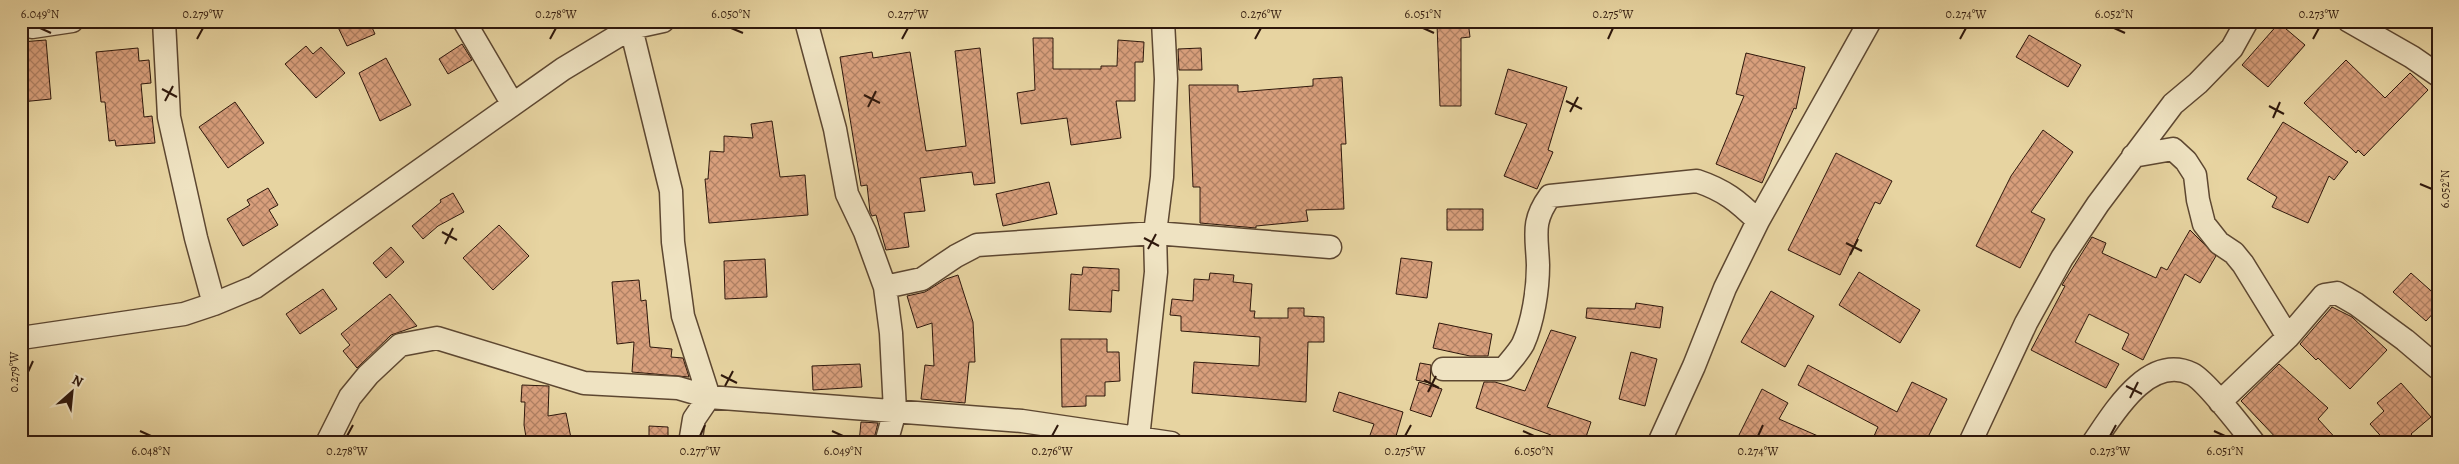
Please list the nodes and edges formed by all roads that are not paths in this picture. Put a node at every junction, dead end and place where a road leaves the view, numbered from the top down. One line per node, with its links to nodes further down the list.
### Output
1 (72, 21): 12 (street)
2 (164, 21): 21 (street)
3 (464, 21): 15 (street)
4 (663, 21): 13 (street)
5 (806, 21): 20 (street)
6 (1159, 21): 11 (street)
7 (1178, 21): 11 (street)
8 (1870, 21): 17 (street)
9 (2247, 21): 16 (street)
10 (2348, 21): 14 (street)
11 (1163, 22): 18 (street)
12 (32, 27)
13 (632, 28): 15 (street); 26 (street)
14 (2438, 75)
15 (512, 103): 21 (street)
16 (2133, 156): 22 (street); 35 (street)
17 (1758, 221): 24 (street); 34 (street)
18 (1155, 233): 19 (street); 20 (street); 29 (street)
19 (1330, 247)
20 (885, 287): 28 (street)
21 (214, 304): 23 (street)
22 (2288, 336): 25 (street); 27 (street)
23 (21, 338)
24 (1443, 368)
25 (2438, 368)
26 (709, 397): 28 (street); 30 (street); 31 (street)
27 (2220, 402): 36 (street); 37 (street)
28 (895, 411): 29 (street); 32 (street)
29 (1139, 440): 33 (street)
30 (327, 443)
31 (690, 443)
32 (886, 443)
33 (1171, 443)
34 (1659, 443)
35 (1970, 443)
36 (2093, 443)
37 (2254, 443)

